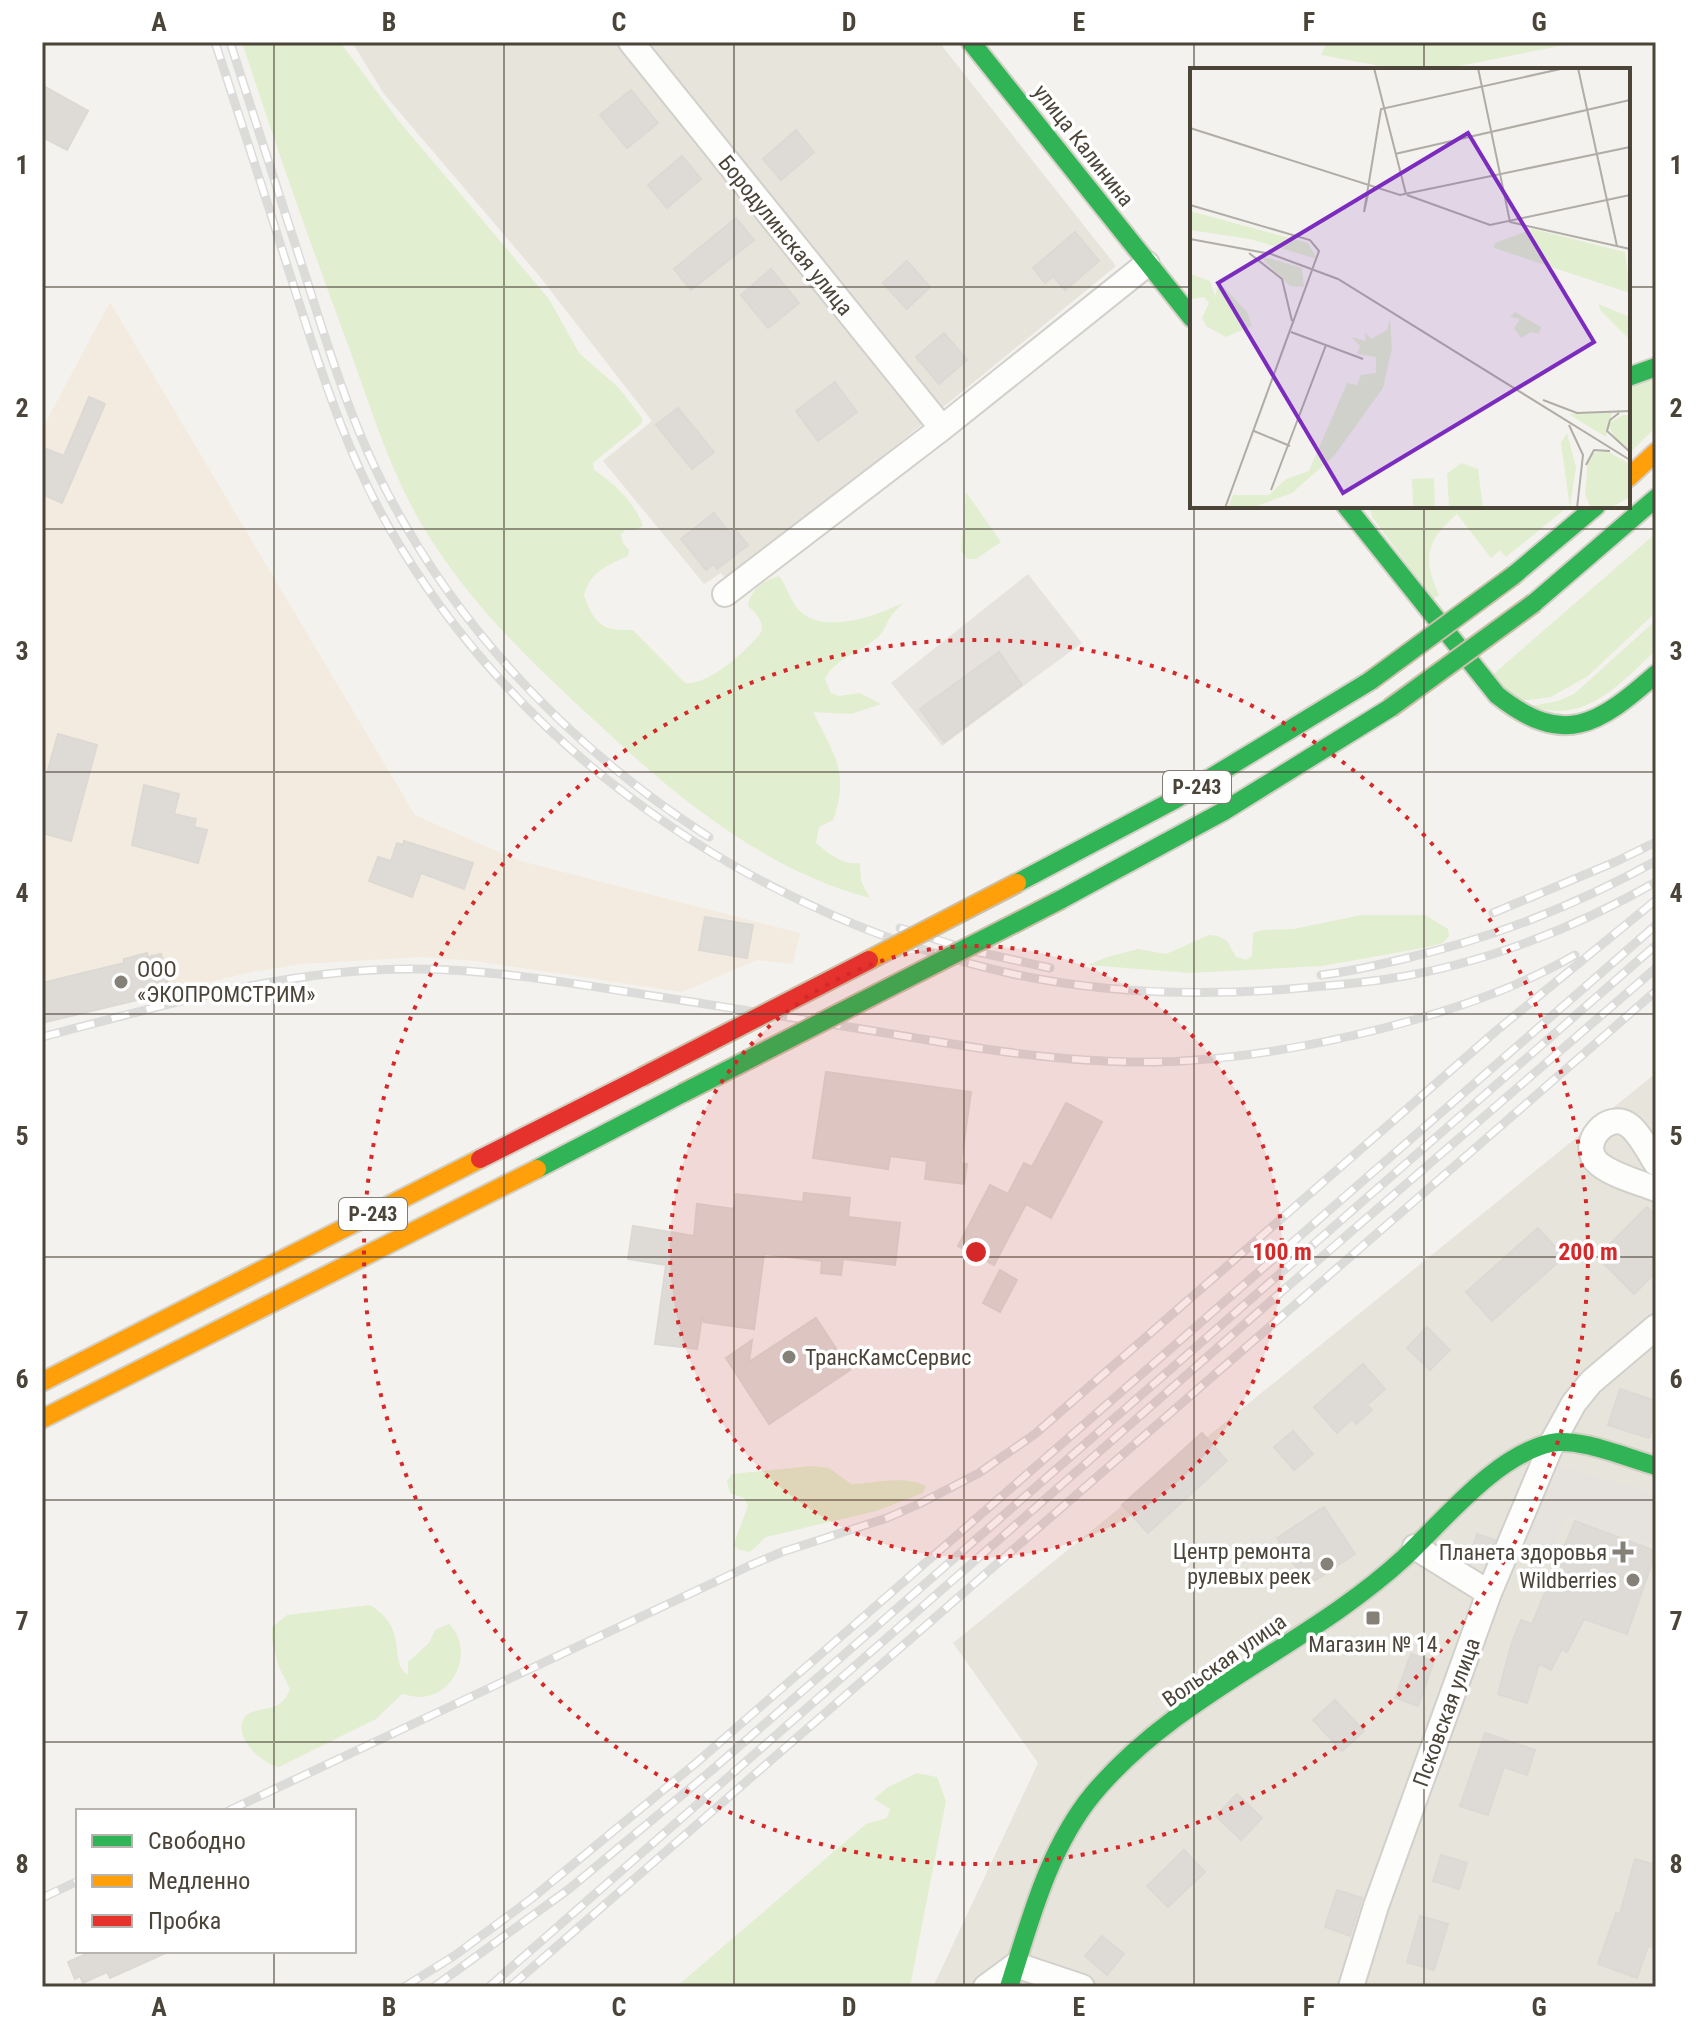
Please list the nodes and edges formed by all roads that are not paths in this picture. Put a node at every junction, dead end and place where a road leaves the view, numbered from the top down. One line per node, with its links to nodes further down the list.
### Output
1 (631, 42): 8 (street, Бородулинская улица)
2 (971, 42): 3 (main road, улица Калинина)
3 (1153, 271): 4 (main road); 5 (main road, улица Калинина); 8 (street)
4 (1190, 298)
5 (1190, 316)
6 (1656, 367): 7 (main road)
7 (1630, 376)
8 (942, 428): 16 (street)
9 (1656, 452): 10 (main road)
10 (1630, 476)
11 (1656, 498): 22 (main road, Р-243, bridge)
12 (1348, 508): 15 (main road)
13 (1365, 508): 15 (main road)
14 (1594, 508): 21 (main road, Р-243, bridge)
15 (1365, 528): 17 (main road)
16 (725, 594)
17 (1656, 674)
18 (1656, 1163): 19 (street)
19 (1656, 1189)
20 (1656, 1327): 23 (street, Псковская улица)
21 (42, 1382)
22 (42, 1419)
23 (1553, 1441): 24 (main road); 25 (main road, Вольская улица); 26 (street, Псковская улица)
24 (1656, 1466)
25 (1415, 1547): 26 (street); 27 (main road, Вольская улица)
26 (1489, 1593): 30 (street, Псковская улица)
27 (1013, 1976): 28 (street); 29 (street)
28 (986, 1987)
29 (1082, 1987)
30 (1351, 1987)

